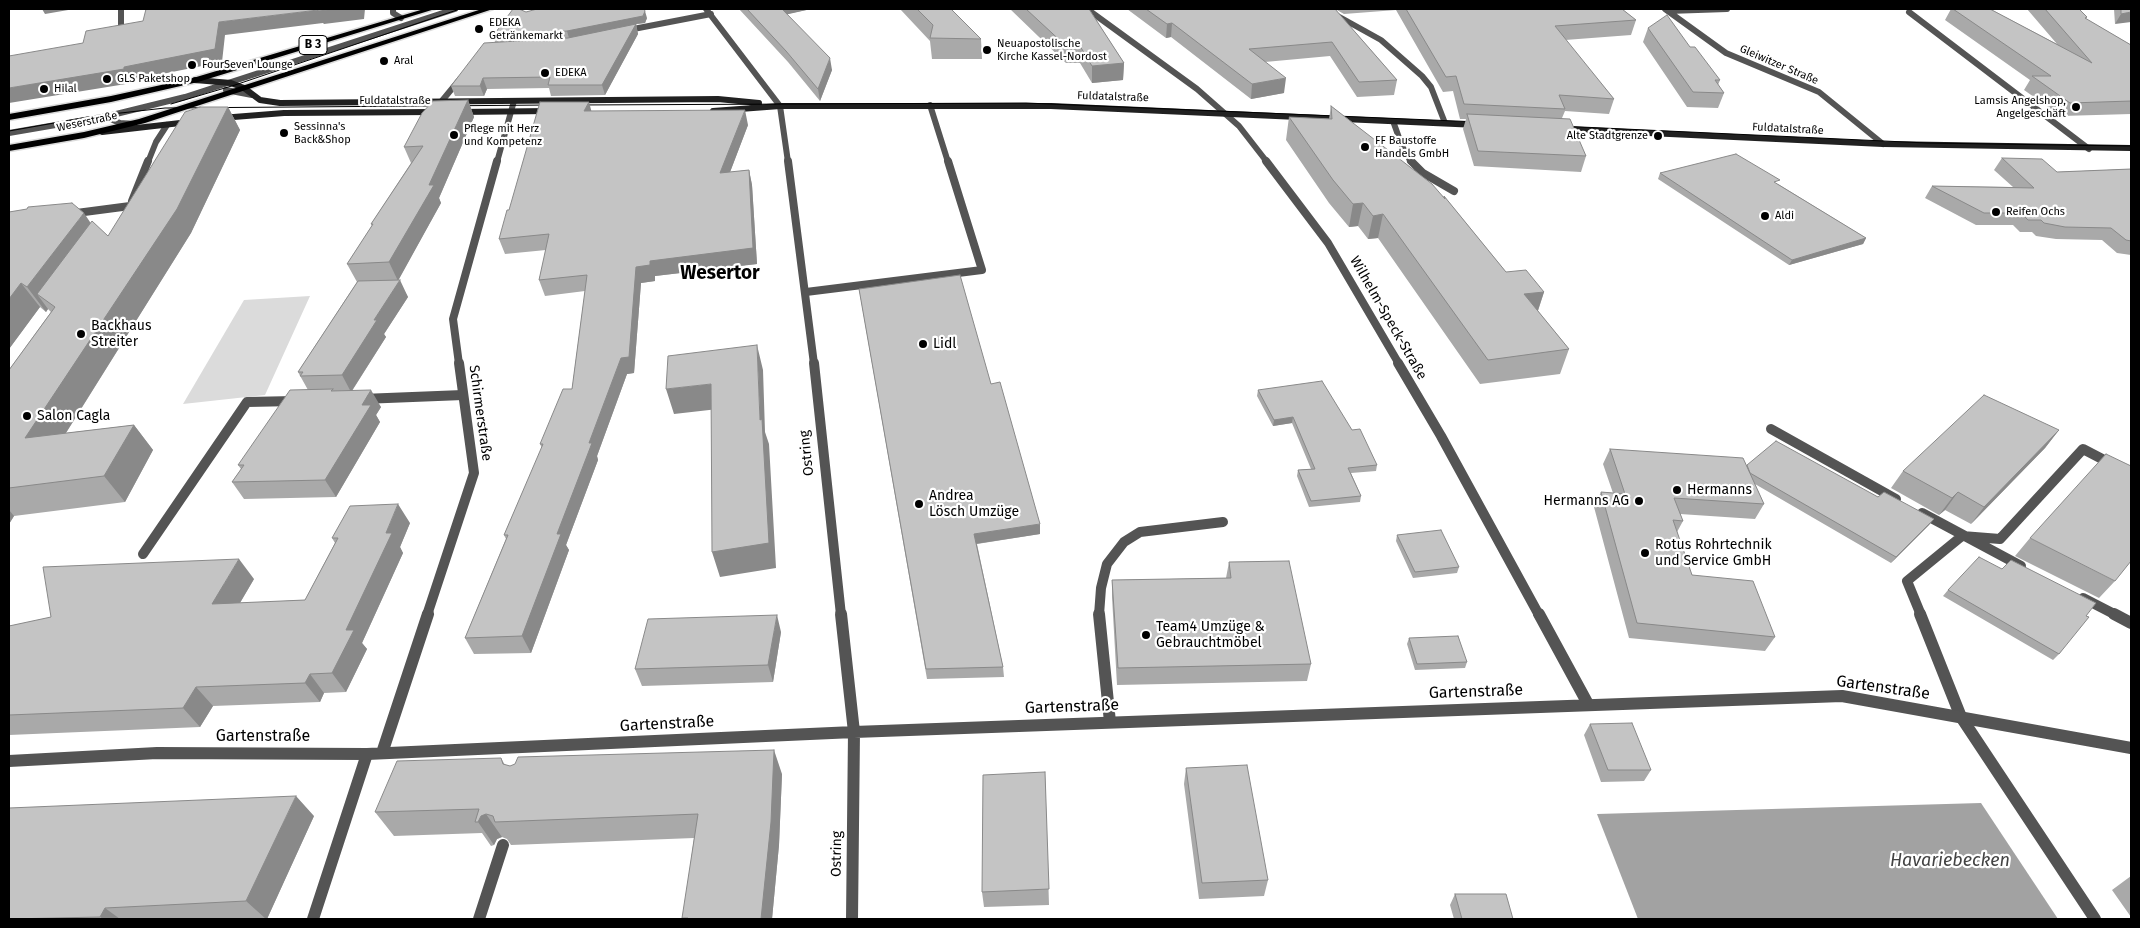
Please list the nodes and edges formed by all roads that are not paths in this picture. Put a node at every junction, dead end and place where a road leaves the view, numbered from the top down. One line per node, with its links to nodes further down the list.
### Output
1 (121, 9): 13 (street)
2 (393, 9): 12 (street)
3 (431, 9): 12 (main road, B 3)
4 (455, 9): 17 (street)
5 (489, 9): 18 (main road, B 3)
6 (1087, 9): 30 (street, Wilhelm-Speck-Straße)
7 (1324, 9): 36 (street)
8 (1727, 9): 9 (street)
9 (1666, 10): 43 (street, Gleiwitzer Straße)
10 (708, 11): 14 (street); 23 (street)
11 (1909, 12): 46 (street)
12 (401, 18): 16 (main road, B 3)
13 (121, 30)
14 (618, 32)
15 (468, 69): 21 (street)
16 (195, 80): 17 (main road); 32 (main road, Weserstraße / B 3)
17 (233, 87): 18 (main road, B 3); 19 (street); 31 (street); 37 (main road, Weserstraße / B 3)
18 (244, 88): 19 (main road, Fuldatalstraße)
19 (252, 95): 21 (main road, Fuldatalstraße)
20 (514, 101): 21 (main road, Fuldatalstraße); 23 (main road, Fuldatalstraße); 29 (street, Schirmerstraße)
21 (440, 102): 26 (street)
22 (930, 105): 23 (main road, Fuldatalstraße); 30 (main road, Fuldatalstraße); 51 (street)
23 (780, 106): 25 (main road, Fuldatalstraße); 51 (street, Ostring)
24 (560, 111): 29 (main road)
25 (705, 111)
26 (432, 112): 27 (main road, Fuldatalstraße); 33 (main road, Fuldatalstraße)
27 (442, 112)
28 (452, 112): 29 (main road)
29 (511, 112): 52 (street, Schirmerstraße)
30 (1225, 114): 34 (main road, Fuldatalstraße); 63 (street, Wilhelm-Speck-Straße)
31 (108, 116): 37 (street); 42 (street)
32 (9, 117)
33 (212, 120)
34 (1393, 121): 36 (main road, Fuldatalstraße); 47 (street)
35 (193, 122): 38 (main road)
36 (1445, 123): 39 (main road, Fuldatalstraße)
37 (132, 124): 38 (street); 41 (main road, Weserstraße / B 3)
38 (167, 125): 41 (main road); 48 (street)
39 (1484, 125)
40 (1552, 129): 43 (main road, Fuldatalstraße)
41 (101, 132): 44 (main road, Weserstraße / B 3)
42 (9, 134)
43 (1883, 144): 46 (main road, Fuldatalstraße)
44 (9, 148)
45 (2131, 148): 46 (main road, Fuldatalstraße)
46 (2089, 149)
47 (1454, 191)
48 (130, 206): 49 (street); 50 (street)
49 (124, 214)
50 (58, 216)
51 (806, 292): 66 (street, Ostring)
52 (463, 395): 53 (street); 68 (street, Schirmerstraße)
53 (355, 399)
54 (306, 400): 59 (street)
55 (1771, 429): 58 (street)
56 (2131, 474): 58 (street)
57 (1223, 522): 65 (street)
58 (1962, 536): 60 (street); 64 (street)
59 (143, 554)
60 (2034, 572)
61 (2069, 591): 62 (street)
62 (2131, 623)
63 (1588, 704): 64 (street, Gartenstraße); 65 (street, Gartenstraße)
64 (1961, 717): 67 (street, Gartenstraße); 75 (street)
65 (1110, 722): 66 (street, Gartenstraße)
66 (854, 732): 68 (street, Gartenstraße); 74 (street, Ostring)
67 (2131, 748)
68 (382, 753): 69 (street, Gartenstraße)
69 (367, 754): 70 (street, Gartenstraße); 72 (street)
70 (9, 761)
71 (503, 845): 73 (street)
72 (312, 919)
73 (480, 919)
74 (852, 919)
75 (2095, 919)

